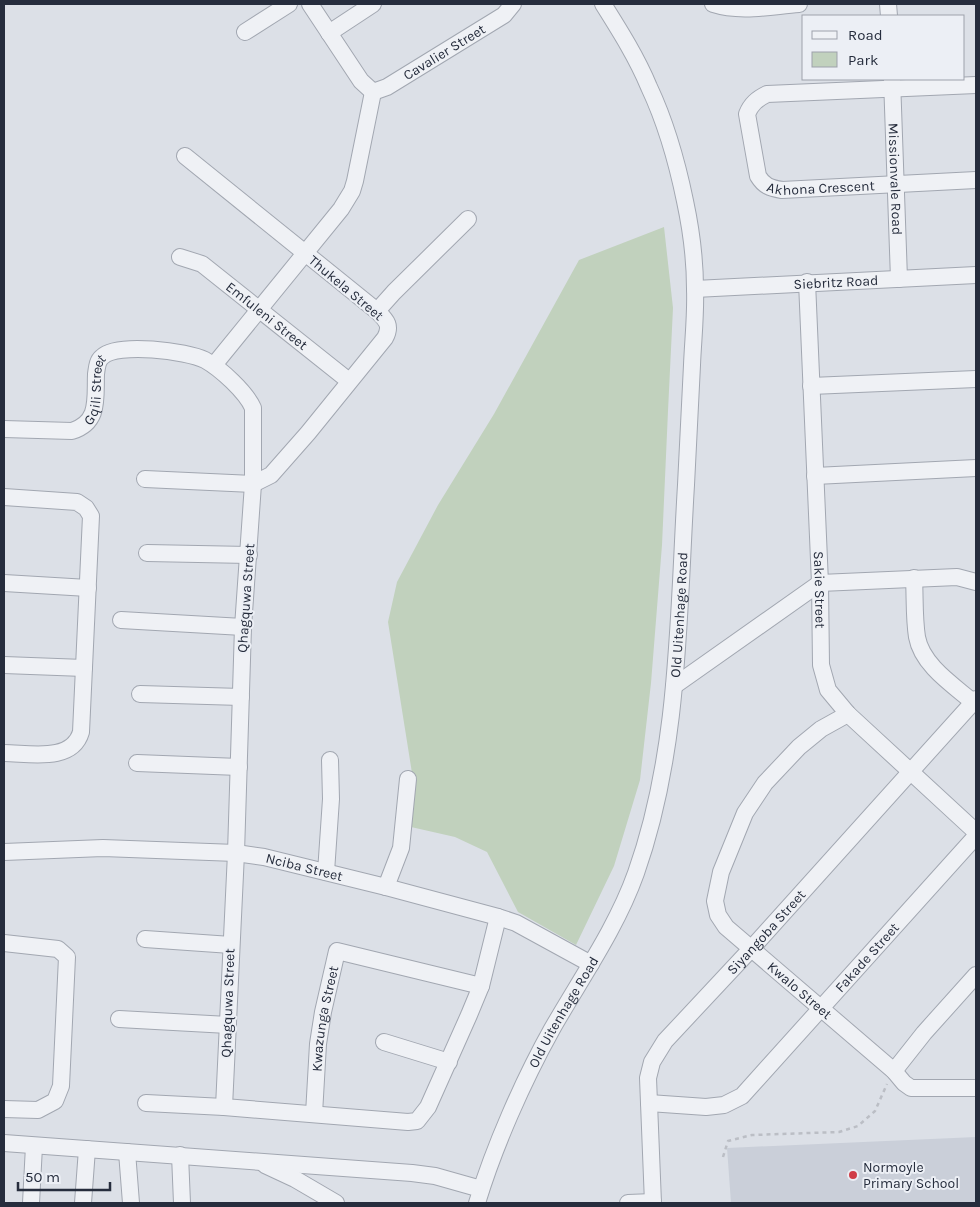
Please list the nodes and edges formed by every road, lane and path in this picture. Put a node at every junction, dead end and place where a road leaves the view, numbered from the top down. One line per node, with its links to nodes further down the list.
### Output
1 (289, 4): 8 (street)
2 (310, 4): 9 (street)
3 (373, 4): 9 (street)
4 (512, 4): 12 (street, Cavalier Street)
5 (603, 4): 22 (street, Old Uitenhage Road)
6 (713, 4): 7 (street)
7 (799, 4)
8 (245, 32)
9 (329, 33): 12 (street)
10 (892, 83): 11 (street); 15 (street, Missionvale Road); 15 (street, Akhona Crescent)
11 (976, 85)
12 (373, 92): 17 (street)
13 (185, 156): 17 (street, Thukela Street)
14 (976, 180): 15 (street)
15 (896, 183): 20 (street, Missionvale Road)
16 (468, 219): 24 (street)
17 (304, 253): 23 (street); 24 (street, Thukela Street)
18 (180, 257): 23 (street, Emfuleni Street)
19 (976, 275): 20 (street, Siebritz Road)
20 (900, 278): 21 (street, Siebritz Road)
21 (807, 282): 22 (street, Siebritz Road); 28 (street, Sakie Street)
22 (695, 289): 46 (street, Old Uitenhage Road)
23 (259, 309): 25 (street); 27 (street, Emfuleni Street)
24 (377, 311): 27 (street, Thukela Street)
25 (214, 365): 29 (street, Gqili Street); 33 (street, Gqili Street)
26 (976, 379): 28 (street)
27 (350, 381): 33 (street, Thukela Street)
28 (811, 386): 31 (street, Sakie Street)
29 (4, 429)
30 (976, 468): 31 (street)
31 (816, 476): 40 (street, Sakie Street)
32 (145, 479): 33 (street)
33 (253, 484): 36 (street, Qhagquwa Street)
34 (4, 498): 41 (street)
35 (147, 553): 36 (street)
36 (248, 555): 43 (street, Qhagquwa Street)
37 (914, 578): 38 (street); 40 (street); 49 (street)
38 (976, 582)
39 (4, 583): 41 (street)
40 (820, 584): 46 (street); 50 (street, Sakie Street)
41 (88, 588): 45 (street)
42 (121, 620): 43 (street)
43 (243, 627): 48 (street, Qhagquwa Street)
44 (4, 665): 45 (street)
45 (84, 668): 51 (street)
46 (674, 686): 68 (street, Old Uitenhage Road)
47 (140, 694): 48 (street)
48 (241, 697): 54 (street, Qhagquwa Street)
49 (975, 700): 55 (street, Siyangoba Street)
50 (848, 714): 55 (street, Sakie Street); 67 (street, Kwalo Street)
51 (4, 753)
52 (330, 760): 61 (street)
53 (137, 763): 54 (street)
54 (238, 767): 60 (street, Qhagquwa Street)
55 (910, 772): 57 (street, Sakie Street); 67 (street, Siyangoba Street)
56 (408, 779): 62 (street)
57 (976, 832)
58 (976, 836): 71 (street, Fakade Street)
59 (4, 852): 60 (street, Nciba Street)
60 (236, 853): 61 (street, Nciba Street); 66 (street, Qhagquwa Street)
61 (326, 872): 62 (street, Nciba Street)
62 (386, 887): 63 (street, Nciba Street)
63 (498, 917): 68 (street, Nciba Street); 70 (street)
64 (144, 939): 66 (street)
65 (4, 943): 81 (street)
66 (231, 945): 73 (street, Qhagquwa Street)
67 (751, 949): 71 (street, Kwalo Street); 79 (street, Siyangoba Street)
68 (591, 964): 90 (street, Old Uitenhage Road)
69 (976, 975): 76 (street)
70 (481, 986): 75 (street); 82 (street, Kwazunga Street)
71 (820, 1009): 76 (street, Kwalo Street); 79 (street, Fakade Street)
72 (119, 1019): 73 (street)
73 (228, 1025): 80 (street, Qhagquwa Street)
74 (384, 1042): 75 (street)
75 (450, 1062): 82 (street)
76 (894, 1071): 77 (street, Kwalo Street); 88 (path)
77 (976, 1088)
78 (146, 1103): 80 (street)
79 (649, 1103): 97 (street, Siyangoba Street)
80 (224, 1107): 82 (street)
81 (4, 1109)
82 (314, 1114)
83 (4, 1143): 84 (street)
84 (34, 1146): 85 (street); 91 (street)
85 (87, 1149): 86 (street); 92 (street)
86 (127, 1152): 87 (street); 93 (street)
87 (180, 1155): 89 (street); 94 (street)
88 (723, 1157)
89 (256, 1161): 90 (street); 95 (street)
90 (479, 1196)
91 (31, 1203)
92 (83, 1203)
93 (131, 1203)
94 (182, 1203)
95 (336, 1203)
96 (628, 1203): 97 (street)
97 (653, 1203)

